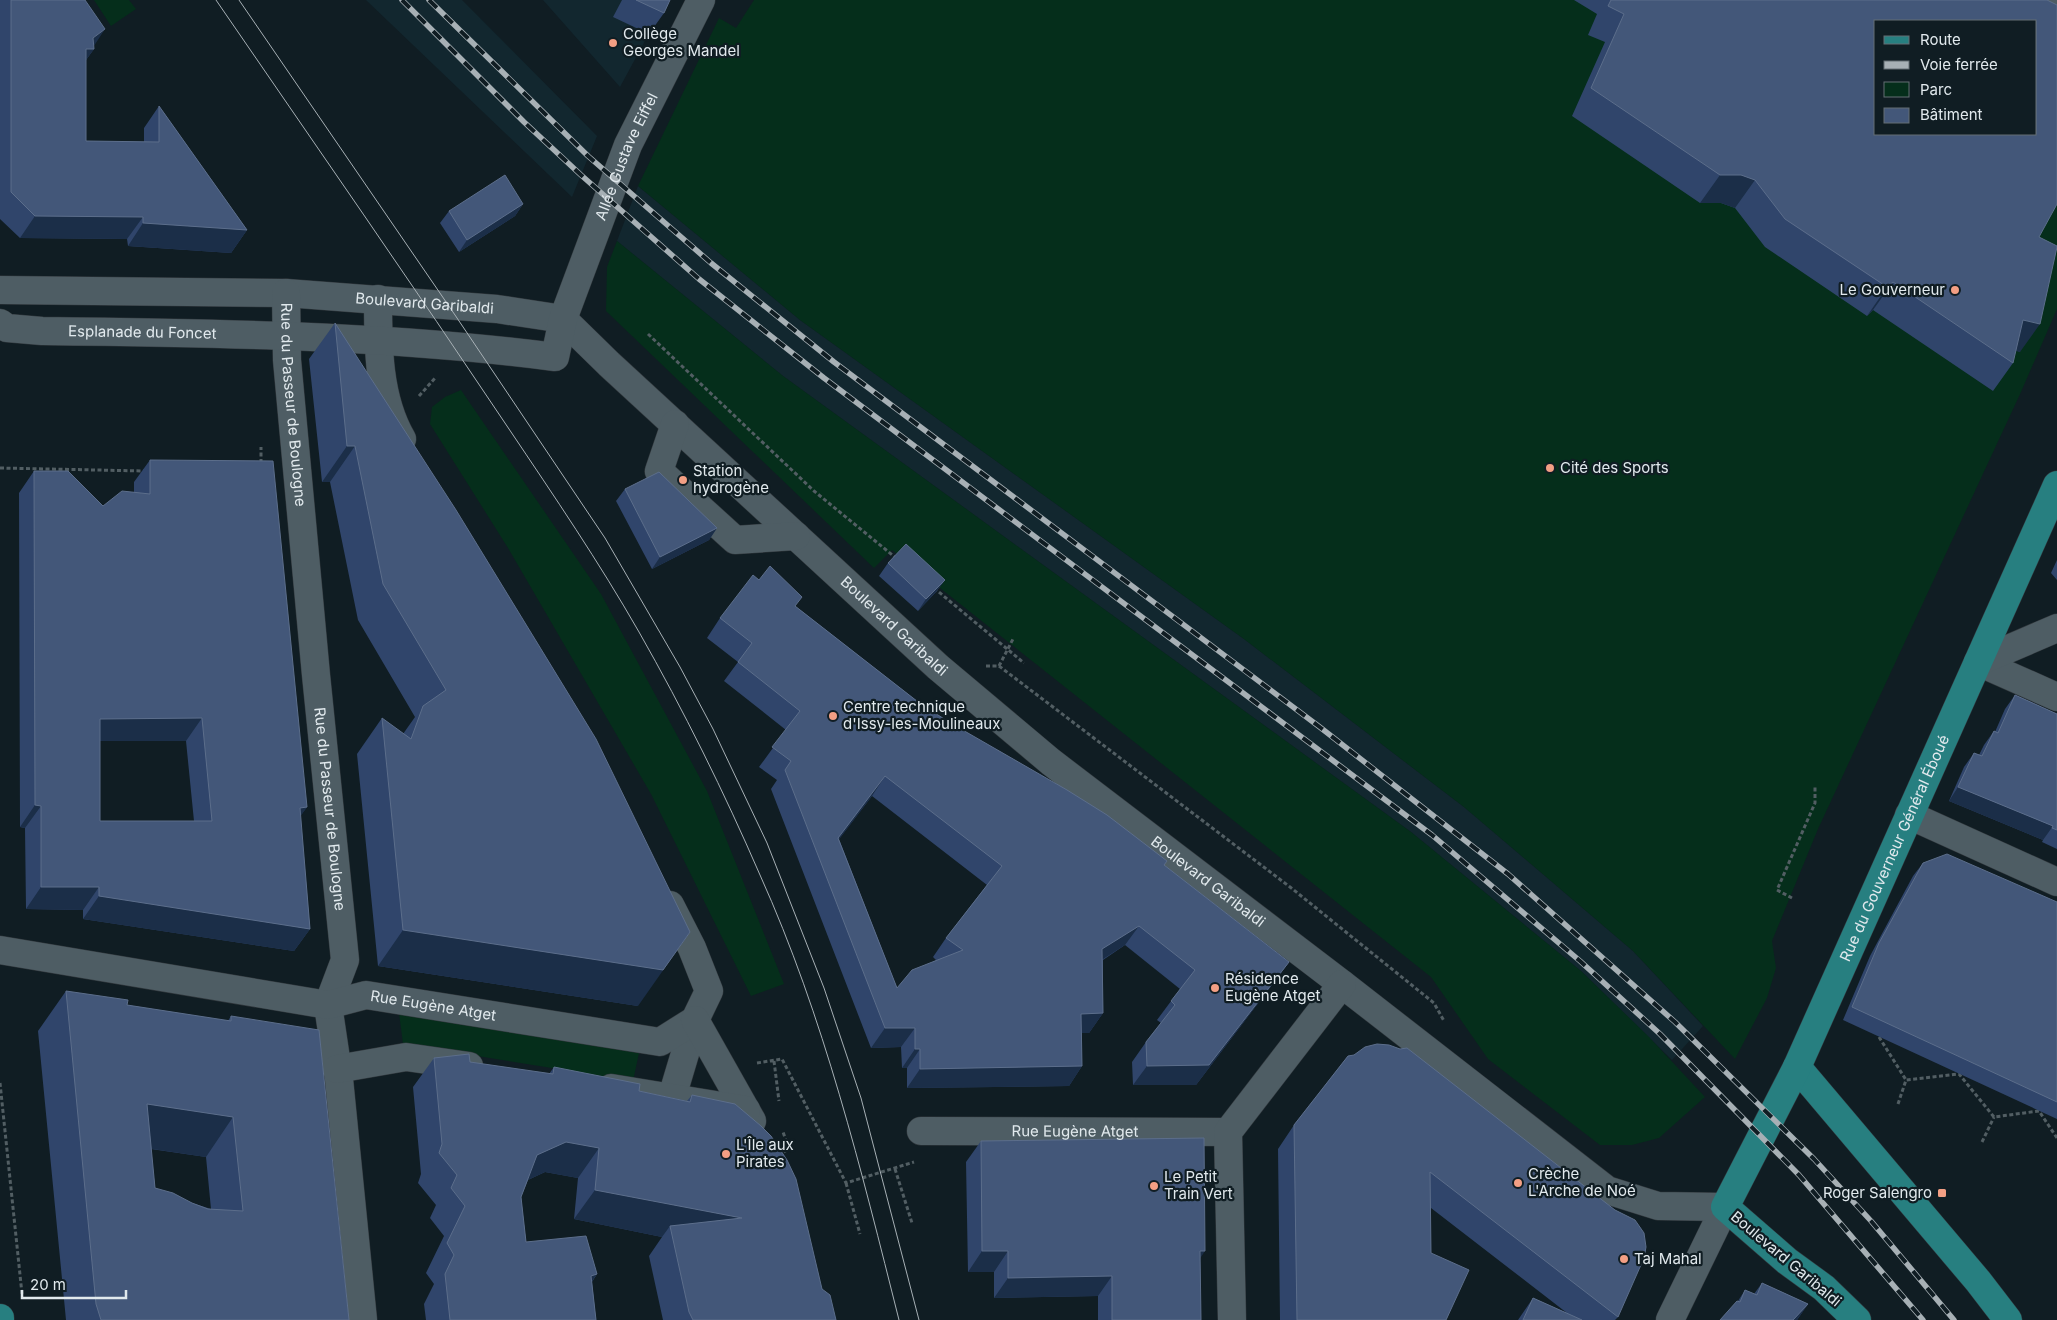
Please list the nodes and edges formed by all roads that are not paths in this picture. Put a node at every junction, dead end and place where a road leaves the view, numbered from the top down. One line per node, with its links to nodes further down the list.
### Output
1 (701, 0): 7 (street, Allée Gustave Eiffel)
2 (2051, 0): 3 (street)
3 (2057, 3)
4 (0, 290): 5 (street)
5 (286, 293): 6 (street, Boulevard Garibaldi); 9 (street, Rue du Passeur de Boulogne)
6 (378, 299): 7 (street, Boulevard Garibaldi); 10 (street)
7 (563, 319): 11 (street); 12 (street, Boulevard Garibaldi)
8 (0, 323): 9 (street, Esplanade du Foncet)
9 (286, 334): 10 (street); 25 (street, Rue du Passeur de Boulogne)
10 (378, 341): 11 (street); 14 (street)
11 (555, 357): 12 (street)
12 (604, 359): 13 (street, Boulevard Garibaldi)
13 (675, 424): 16 (street, Boulevard Garibaldi); 16 (street)
14 (416, 462)
15 (2057, 485): 18 (main road, Rue du Gouverneur Général Éboué)
16 (796, 536): 24 (street, Boulevard Garibaldi)
17 (2057, 628): 18 (street)
18 (1978, 662): 19 (street); 20 (main road, Rue du Gouverneur Général Éboué)
19 (2057, 697)
20 (1909, 815): 22 (street); 27 (main road, Rue du Gouverneur Général Éboué)
21 (657, 879): 26 (street)
22 (2057, 882)
23 (0, 950): 25 (street, Rue Eugène Atget)
24 (1342, 984): 34 (street); 36 (street, Boulevard Garibaldi)
25 (328, 1006): 26 (street, Rue Eugène Atget); 28 (street, Rue du Passeur de Boulogne)
26 (695, 1020): 31 (street); 32 (street)
27 (1797, 1067): 36 (main road, Rue du Gouverneur Général Éboué); 41 (main road)
28 (338, 1069): 29 (street); 37 (street, Rue du Passeur de Boulogne)
29 (495, 1070)
30 (584, 1084): 31 (street)
31 (672, 1097): 32 (street)
32 (746, 1110): 35 (street)
33 (921, 1131): 34 (street, Rue Eugène Atget)
34 (1228, 1132): 38 (street)
35 (764, 1142)
36 (1725, 1207): 39 (street); 40 (main road, Boulevard Garibaldi)
37 (363, 1320)
38 (1232, 1320)
39 (1670, 1320)
40 (1857, 1320)
41 (2008, 1320)

